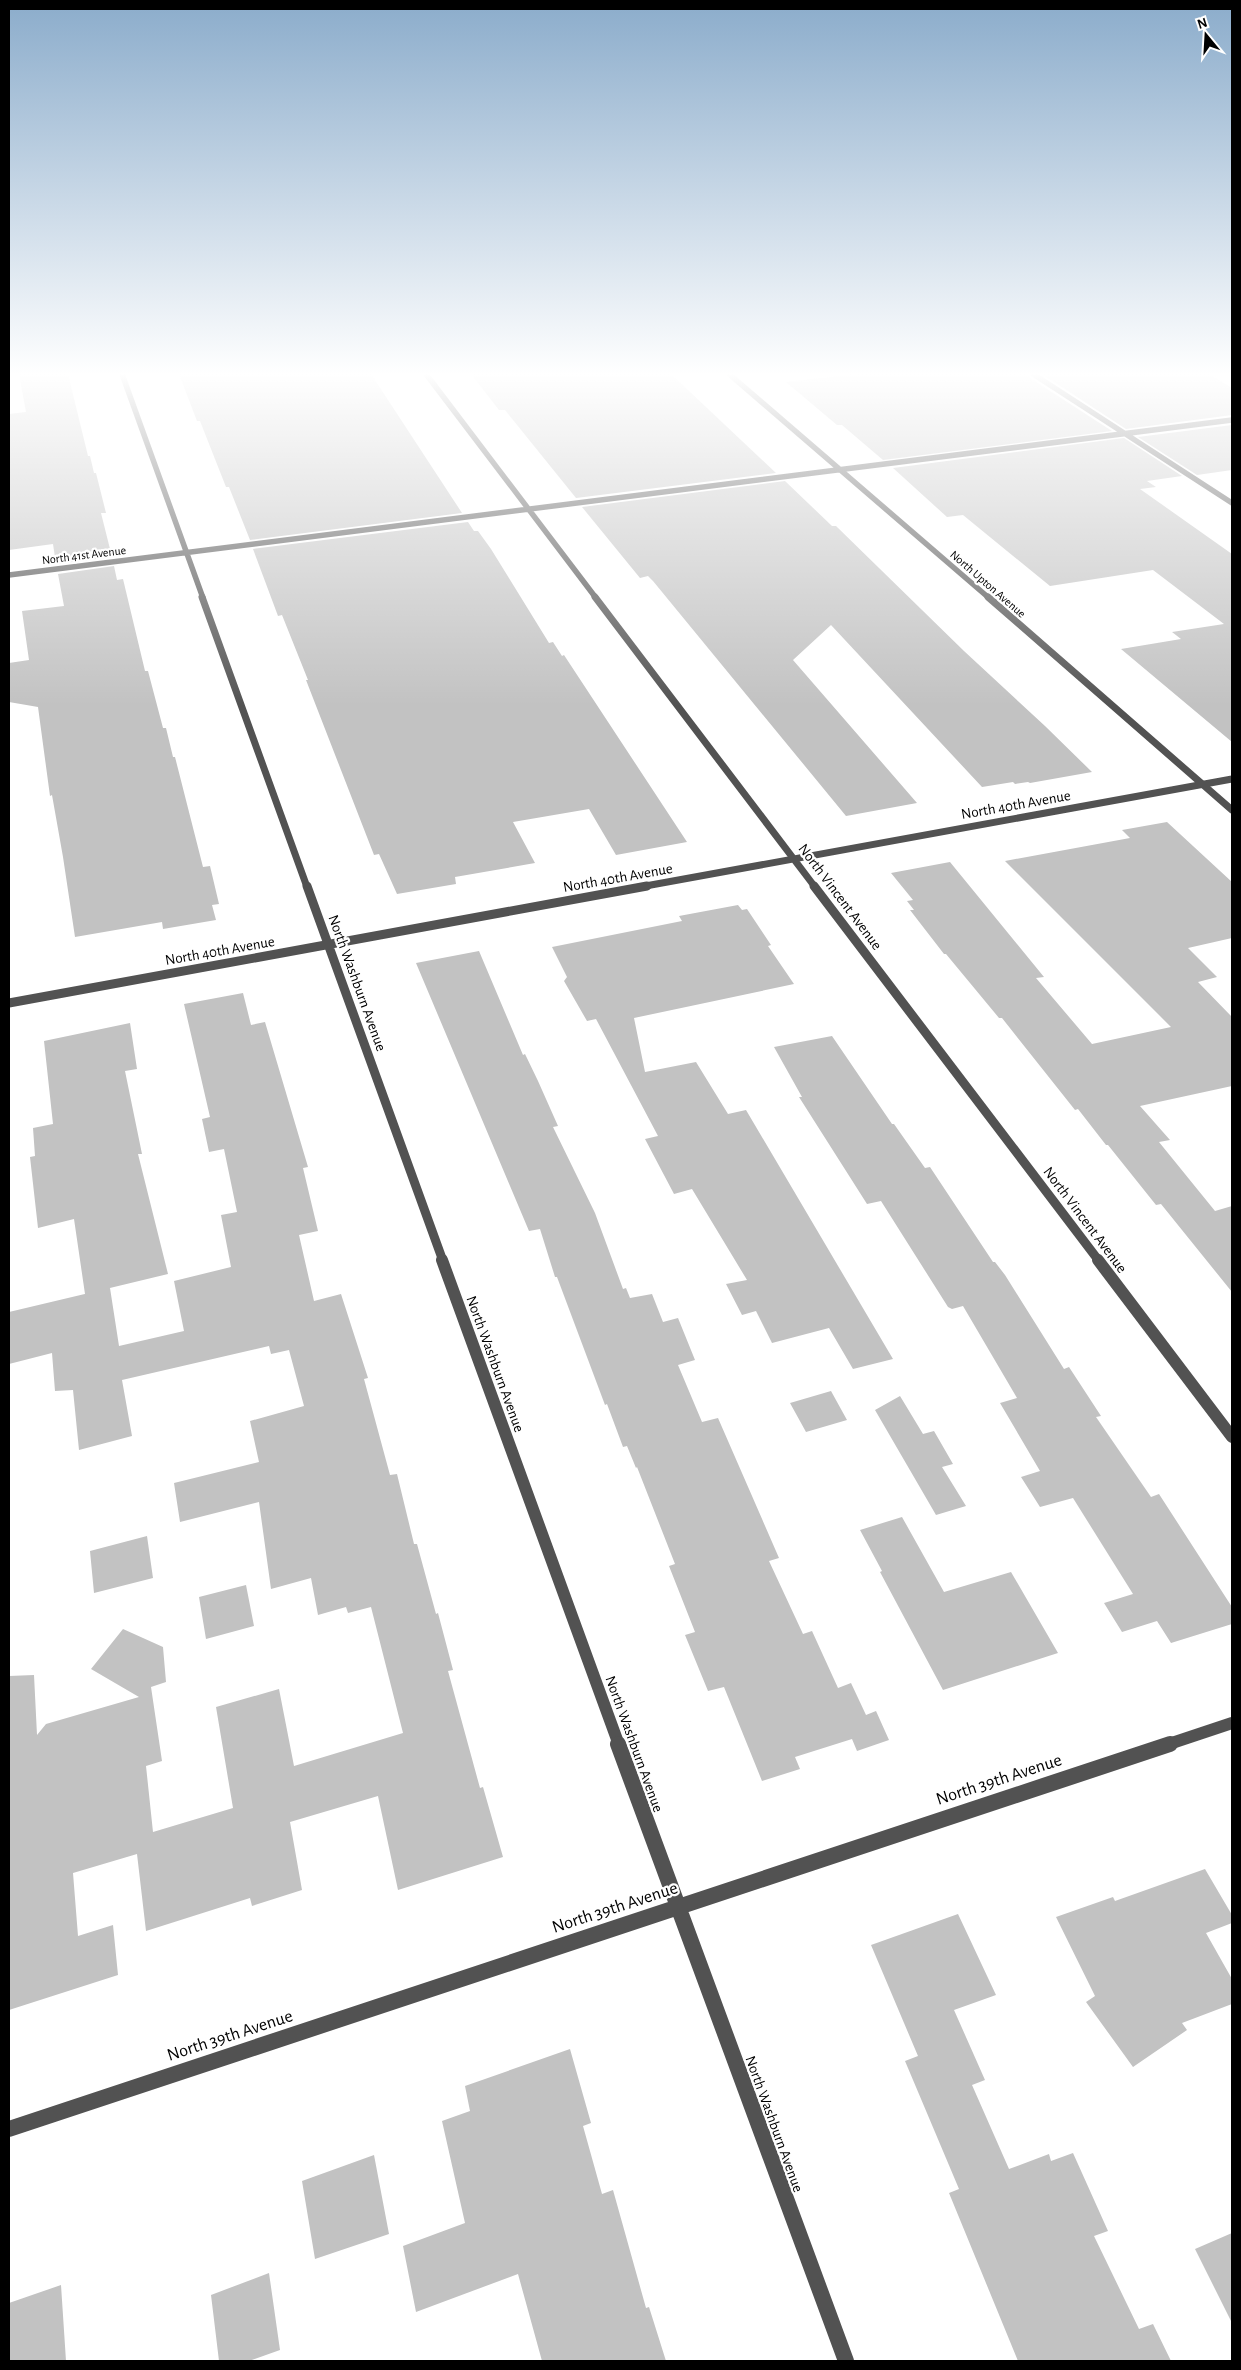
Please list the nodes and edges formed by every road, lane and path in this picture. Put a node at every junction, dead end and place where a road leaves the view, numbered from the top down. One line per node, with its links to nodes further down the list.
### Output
1 (162, 485): 8 (street, North Washburn Avenue)
2 (510, 485): 7 (street, North Vincent Avenue)
3 (719, 485): 7 (street, North 41st Avenue)
4 (859, 485): 11 (street, North Upton Avenue)
5 (1203, 485): 6 (street)
6 (1232, 503)
7 (529, 509): 8 (street, North 41st Avenue); 13 (street, North Vincent Avenue)
8 (186, 552): 9 (street, North 41st Avenue); 14 (street, North Washburn Avenue)
9 (9, 575)
10 (1232, 779): 11 (street, North 40th Avenue)
11 (1203, 784): 12 (street, North Upton Avenue); 13 (street, North 40th Avenue)
12 (1232, 810)
13 (794, 860): 14 (street, North 40th Avenue); 16 (street, North Vincent Avenue)
14 (326, 945): 15 (street, North 40th Avenue); 18 (street, North Washburn Avenue)
15 (9, 1003)
16 (1232, 1437)
17 (1232, 1723): 18 (street, North 39th Avenue)
18 (677, 1907): 19 (street, North 39th Avenue); 20 (street, North Washburn Avenue)
19 (9, 2129)
20 (846, 2361)

